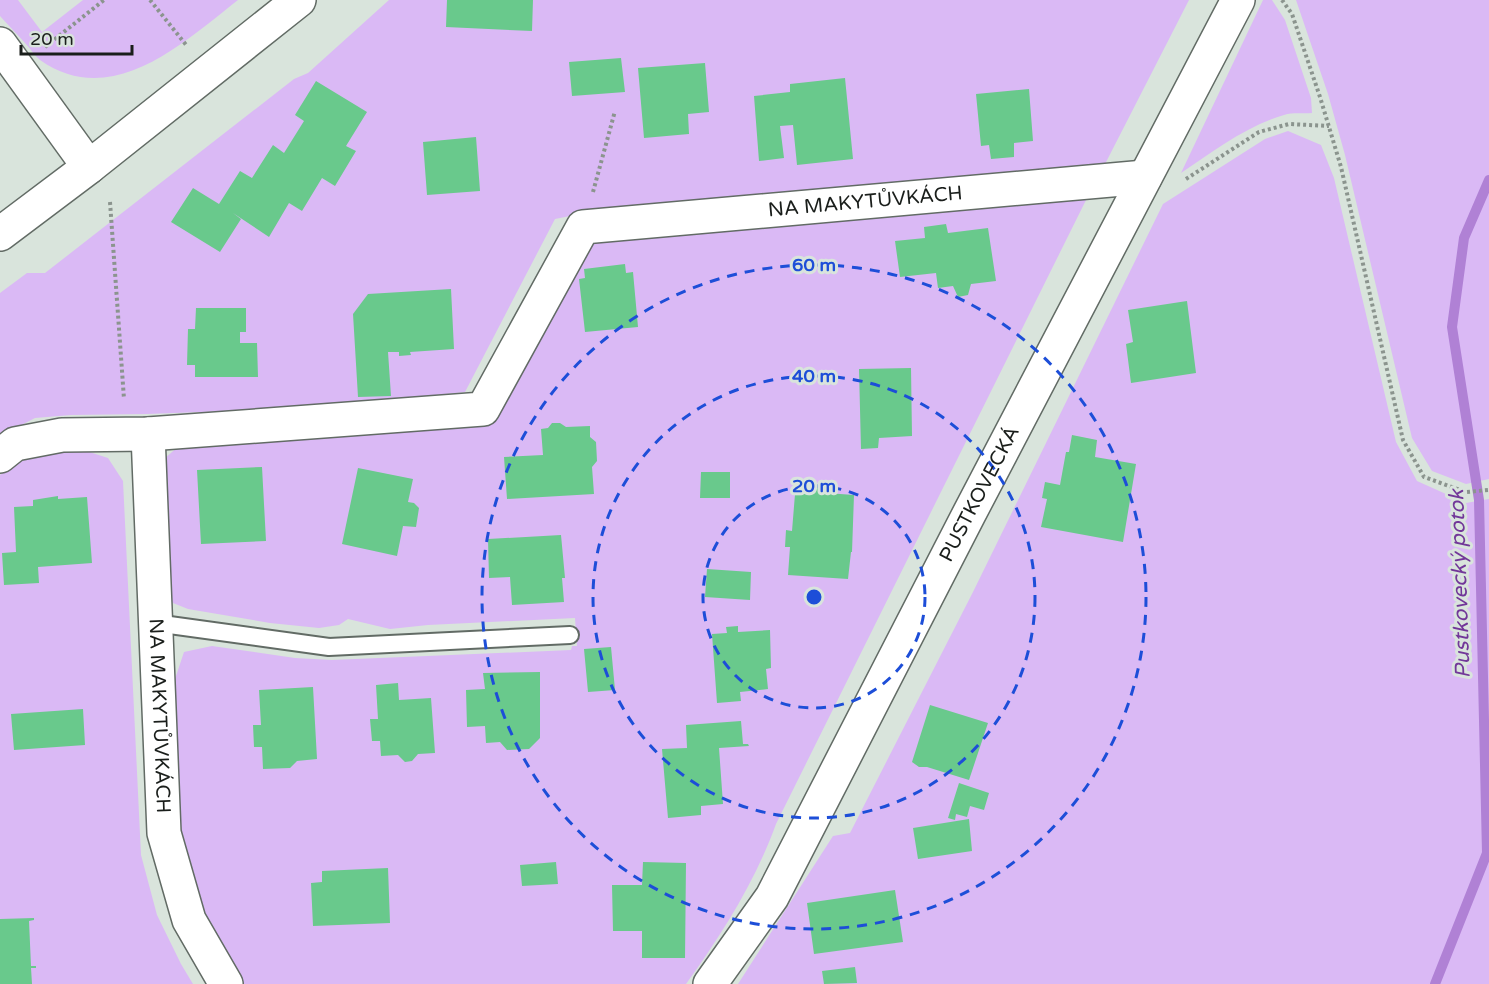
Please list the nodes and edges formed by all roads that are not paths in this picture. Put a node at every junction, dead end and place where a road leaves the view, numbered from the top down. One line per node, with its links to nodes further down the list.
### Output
1 (299, 0): 4 (street)
2 (1238, 0): 5 (street, PUSTKOVECKÁ)
3 (9, 56): 4 (street)
4 (88, 167): 6 (street)
5 (1145, 177): 7 (street, NA MAKYTŮVKÁCH); 12 (street, PUSTKOVECKÁ)
6 (0, 234)
7 (137, 434): 8 (street); 9 (street, NA MAKYTŮVKÁCH)
8 (0, 456)
9 (155, 623): 10 (lane); 11 (street, NA MAKYTŮVKÁCH)
10 (570, 635)
11 (226, 984)
12 (710, 984)

